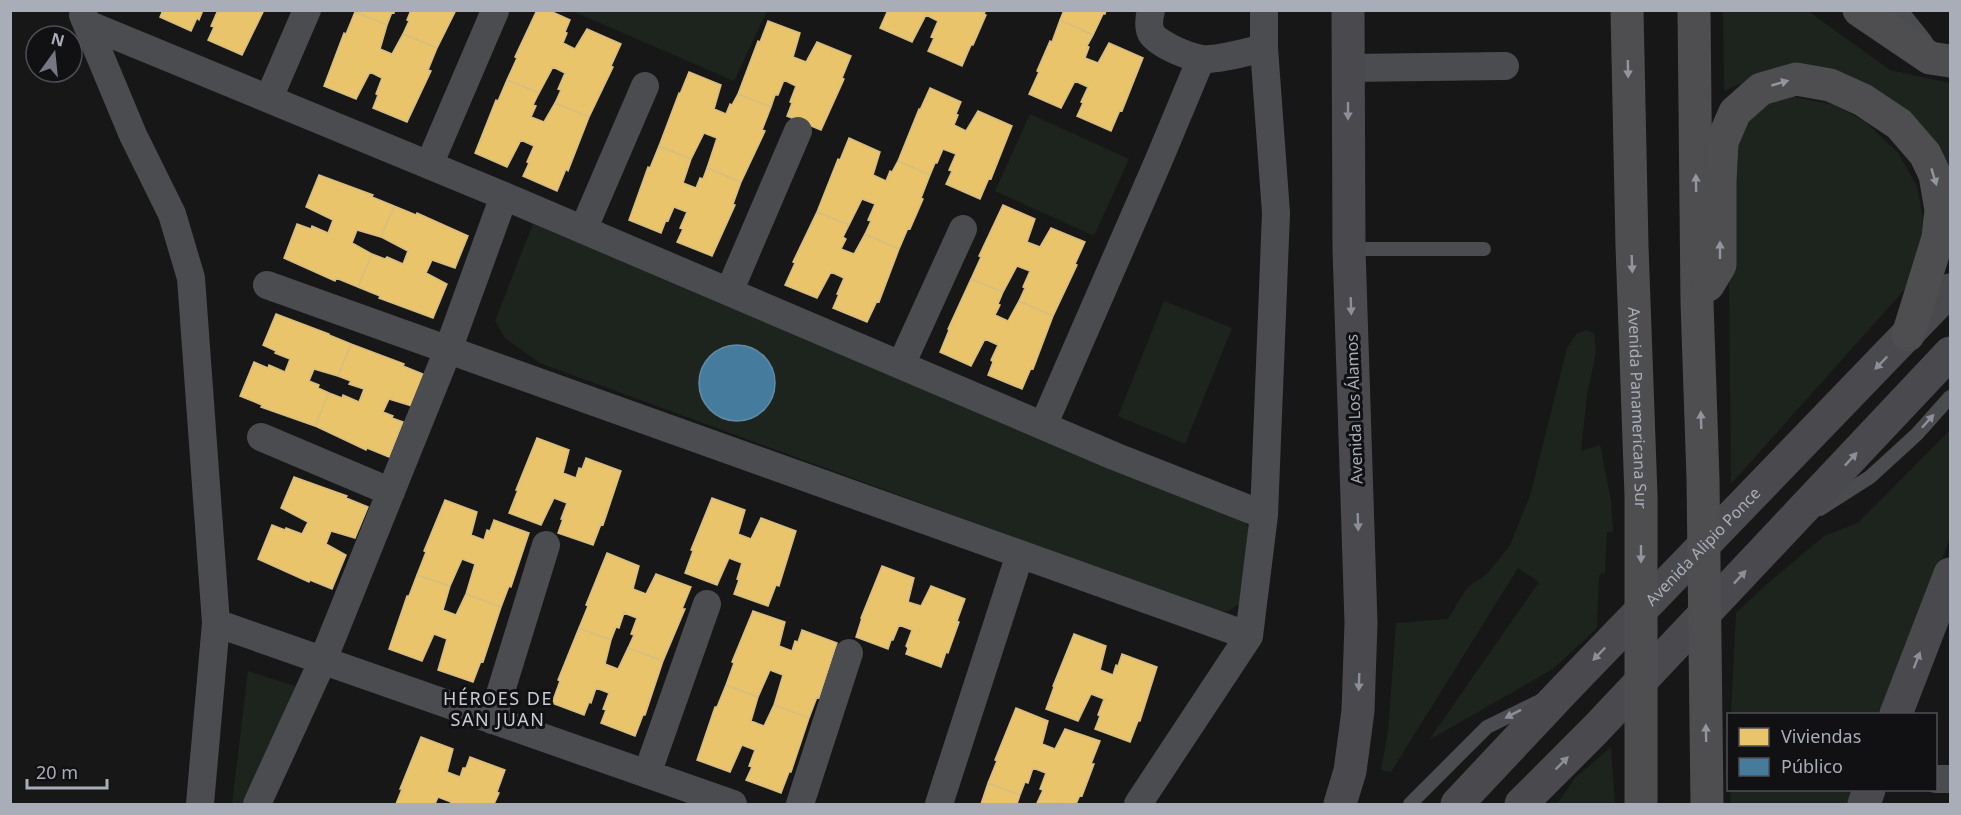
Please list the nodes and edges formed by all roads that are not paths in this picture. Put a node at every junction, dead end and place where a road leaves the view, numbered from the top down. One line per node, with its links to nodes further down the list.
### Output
1 (307, 10): 17 (street)
2 (1151, 10): 12 (street)
3 (1264, 10): 11 (street)
4 (1348, 10): 15 (main road, Avenida Los Álamos)
5 (1627, 10): 52 (highway, Avenida Panamericana Sur, one-way to 52)
6 (1694, 10): 28 (highway, one-way to 6)
7 (1859, 10): 13 (highway)
8 (1892, 10): 13 (street)
9 (495, 11): 19 (street)
10 (84, 17): 17 (street); 43 (street)
11 (1264, 48): 12 (street); 37 (street)
12 (1201, 59): 34 (street)
13 (1940, 60)
14 (1505, 66): 15 (street)
15 (1348, 68): 23 (main road, Avenida Los Álamos, one-way to 23)
16 (645, 86): 22 (street)
17 (269, 98): 19 (street)
18 (798, 131): 27 (street)
19 (429, 165): 20 (street)
20 (504, 196): 22 (street); 30 (street)
21 (963, 229): 32 (street)
22 (583, 230): 27 (street)
23 (1349, 249): 24 (lane); 59 (main road, Avenida Los Álamos, one-way to 59)
24 (1484, 249)
25 (267, 285): 30 (street)
26 (1950, 290): 29 (main road, Avenida Alipio Ponce)
27 (729, 292): 32 (street)
28 (1697, 302): 29 (highway, one-way to 29); 51 (highway, one-way to 28)
29 (1908, 335): 47 (main road, Avenida Alipio Ponce, one-way to 47)
30 (448, 350): 36 (street); 40 (street)
31 (1950, 353): 38 (main road, one-way to 31)
32 (901, 365): 34 (street)
33 (1950, 397): 38 (lane, one-way to 33)
34 (1043, 426): 37 (street)
35 (261, 437): 36 (street)
36 (391, 492): 46 (street)
37 (1264, 515): 44 (street)
38 (1782, 532): 62 (main road, one-way to 38)
39 (546, 545): 49 (street)
40 (1020, 554): 44 (street); 57 (street)
41 (1950, 574): 48 (main road, one-way to 41)
42 (706, 604): 50 (street)
43 (216, 622): 46 (street); 53 (street)
44 (1249, 636): 58 (street)
45 (849, 654): 56 (street)
46 (323, 660): 49 (street); 54 (street)
47 (1566, 688): 60 (lane, one-way to 60); 61 (main road, Avenida Alipio Ponce)
48 (1896, 713)
49 (492, 720): 50 (street)
50 (647, 774): 55 (street)
51 (1707, 798)
52 (1641, 799)
53 (200, 804)
54 (257, 804)
55 (733, 804)
56 (800, 804)
57 (939, 804)
58 (1138, 804)
59 (1340, 804)
60 (1410, 804)
61 (1457, 804)
62 (1521, 804)

